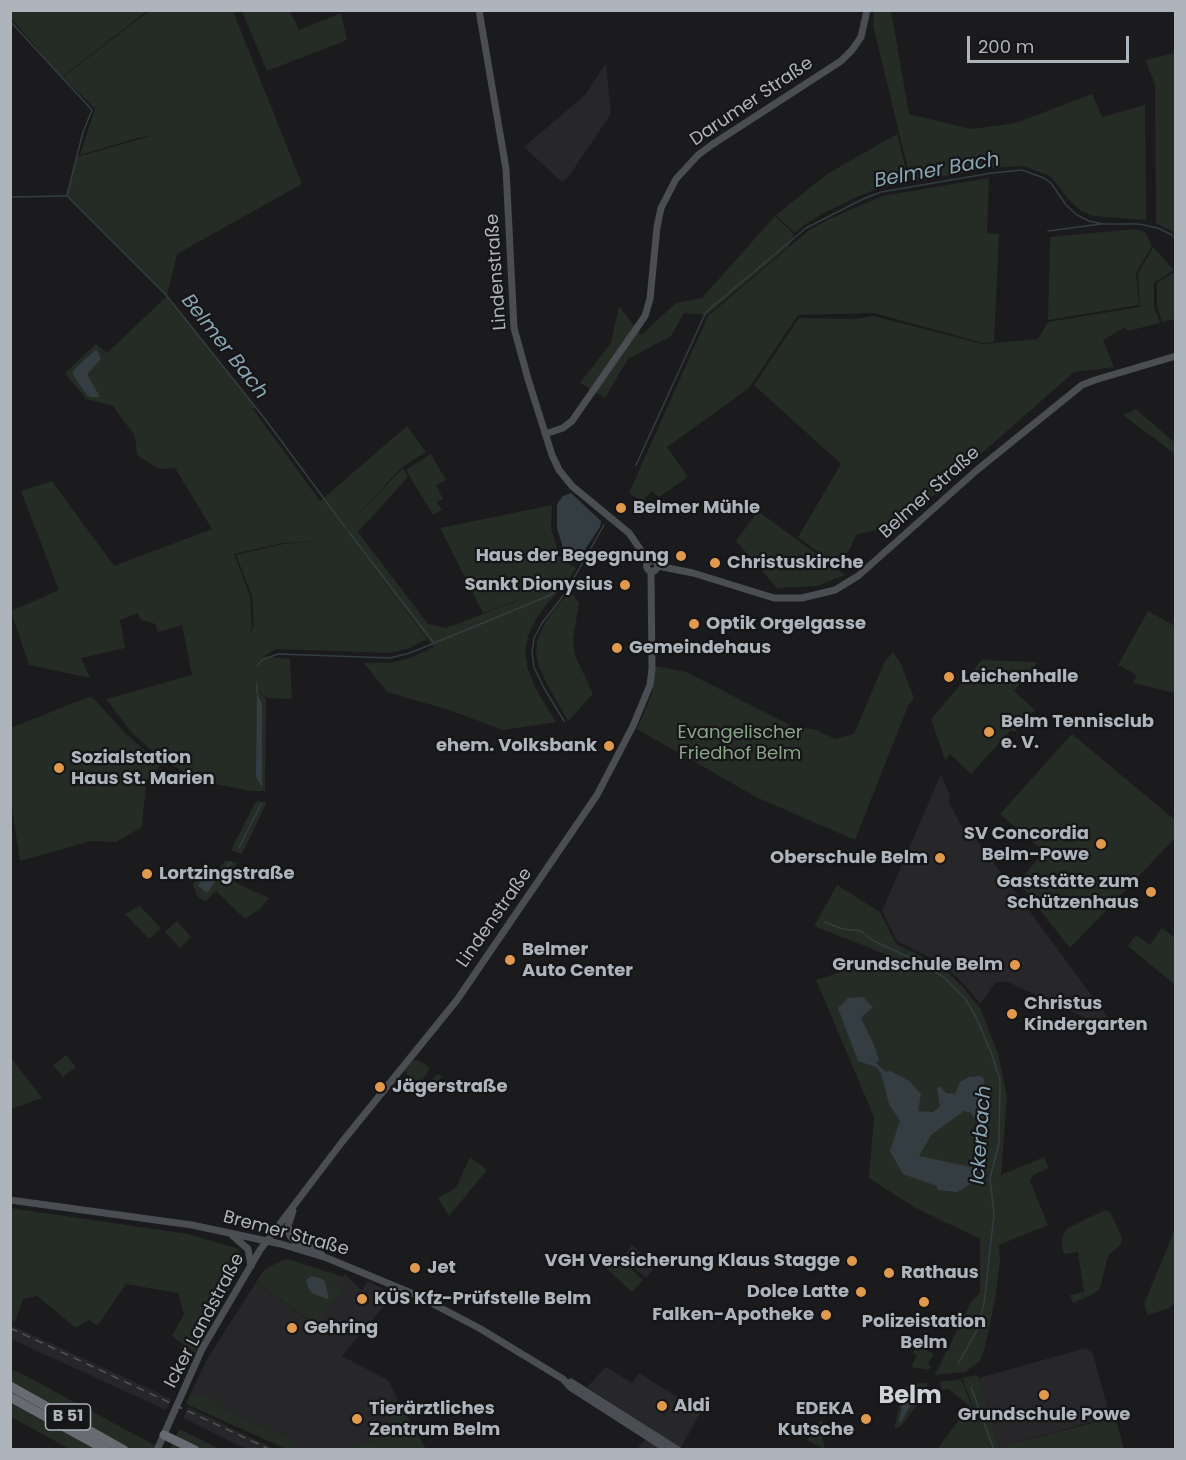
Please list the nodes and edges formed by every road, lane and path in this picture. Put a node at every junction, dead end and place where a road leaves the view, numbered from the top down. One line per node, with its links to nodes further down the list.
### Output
1 (479, 10): 4 (street, Lindenstraße)
2 (867, 10): 4 (street, Darumer Straße)
3 (1176, 356): 5 (street, Belmer Straße)
4 (545, 434): 5 (street, Lindenstraße)
5 (654, 568): 7 (street, Lindenstraße)
6 (10, 1200): 8 (street, Bremer Straße)
7 (295, 1204): 9 (street, Lindenstraße); 10 (street)
8 (231, 1234): 9 (street, Bremer Straße); 11 (street)
9 (267, 1242): 10 (street, Bremer Straße); 11 (street, Icker Landstraße)
10 (327, 1258): 12 (street, Bremer Straße)
11 (251, 1266): 15 (street, Icker Landstraße)
12 (563, 1379): 20 (street, Bremer Straße); 21 (street, Bremer Straße)
13 (10, 1386): 17 (highway, B 51)
14 (10, 1397): 16 (highway, B 51)
15 (164, 1435): 18 (street, Icker Landstraße); 19 (highway)
16 (106, 1449)
17 (124, 1449)
18 (157, 1449)
19 (195, 1449)
20 (668, 1449)
21 (678, 1449)

